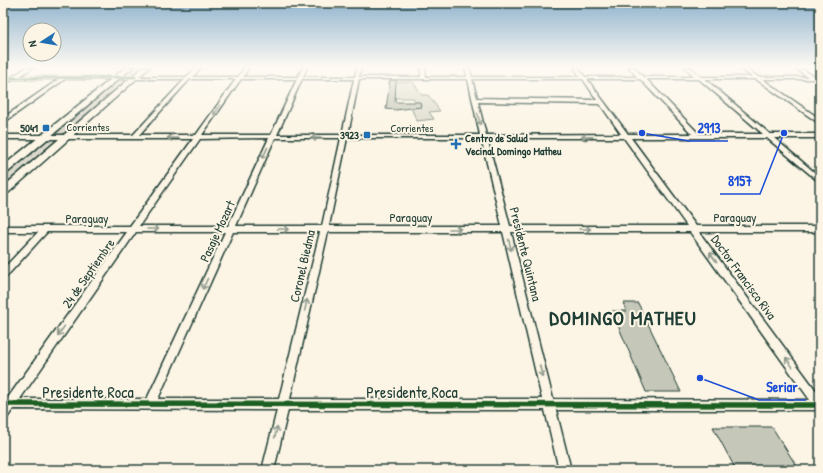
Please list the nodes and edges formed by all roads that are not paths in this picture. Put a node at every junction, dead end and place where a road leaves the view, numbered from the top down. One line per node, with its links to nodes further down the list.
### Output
1 (48, 89): 15 (street)
2 (103, 89): 22 (main road)
3 (121, 89): 23 (main road)
4 (179, 89): 24 (street)
5 (232, 89): 25 (street, 24 de Septiembre, one-way to 25)
6 (295, 89): 26 (street, Pasaje Mozart)
7 (354, 89): 27 (street, Coronel Biedma)
8 (472, 89): 13 (street, Presidente Quintana)
9 (592, 89): 14 (street, Doctor Francisco Riva)
10 (652, 89): 18 (street)
11 (713, 89): 19 (street)
12 (772, 89): 16 (street)
13 (475, 100): 14 (street); 28 (street, Presidente Quintana, one-way to 28)
14 (602, 102): 17 (street, Doctor Francisco Riva)
15 (3, 121)
16 (820, 122)
17 (626, 136): 18 (street, Corrientes); 28 (street, Corrientes, one-way to 28); 39 (street, Doctor Francisco Riva)
18 (697, 136): 19 (street, Corrientes)
19 (769, 136): 20 (street, Corrientes); 30 (street)
20 (820, 136)
21 (3, 137): 22 (street, Corrientes)
22 (44, 137): 23 (street, Corrientes); 29 (main road)
23 (66, 137): 24 (street, Corrientes); 31 (main road)
24 (134, 138): 25 (street, Corrientes, one-way to 24)
25 (198, 138): 26 (street, Corrientes); 33 (street, 24 de Septiembre)
26 (273, 138): 27 (street, Corrientes, one-way to 26); 34 (street, Pasaje Mozart, one-way to 34)
27 (344, 138): 28 (street, Corrientes); 35 (street, Coronel Biedma)
28 (484, 138): 36 (street, Presidente Quintana)
29 (3, 171)
30 (820, 180)
31 (3, 192)
32 (3, 229): 38 (street, Paraguay)
33 (133, 229): 34 (street, Paraguay, one-way to 34); 38 (street, Paraguay); 45 (street, 24 de Septiembre, one-way to 45)
34 (230, 229): 35 (street, Paraguay, one-way to 35); 41 (street, Pasaje Mozart, one-way to 41)
35 (324, 229): 36 (street, Paraguay, one-way to 36); 42 (street, Coronel Biedma, one-way to 35)
36 (506, 229): 39 (street, Paraguay, one-way to 39); 43 (street, Presidente Quintana, one-way to 43)
37 (820, 229): 39 (street, Paraguay)
38 (44, 230): 40 (street)
39 (693, 230): 44 (street, Doctor Francisco Riva, one-way to 39)
40 (3, 275)
41 (150, 404): 42 (street, Presidente Roca); 45 (street, Presidente Roca)
42 (283, 404): 43 (street, Presidente Roca); 46 (street, Coronel Biedma, one-way to 42)
43 (549, 405): 44 (street, Presidente Roca); 47 (street, Presidente Quintana)
44 (820, 405)
45 (5, 407)
46 (268, 470)
47 (565, 470)

